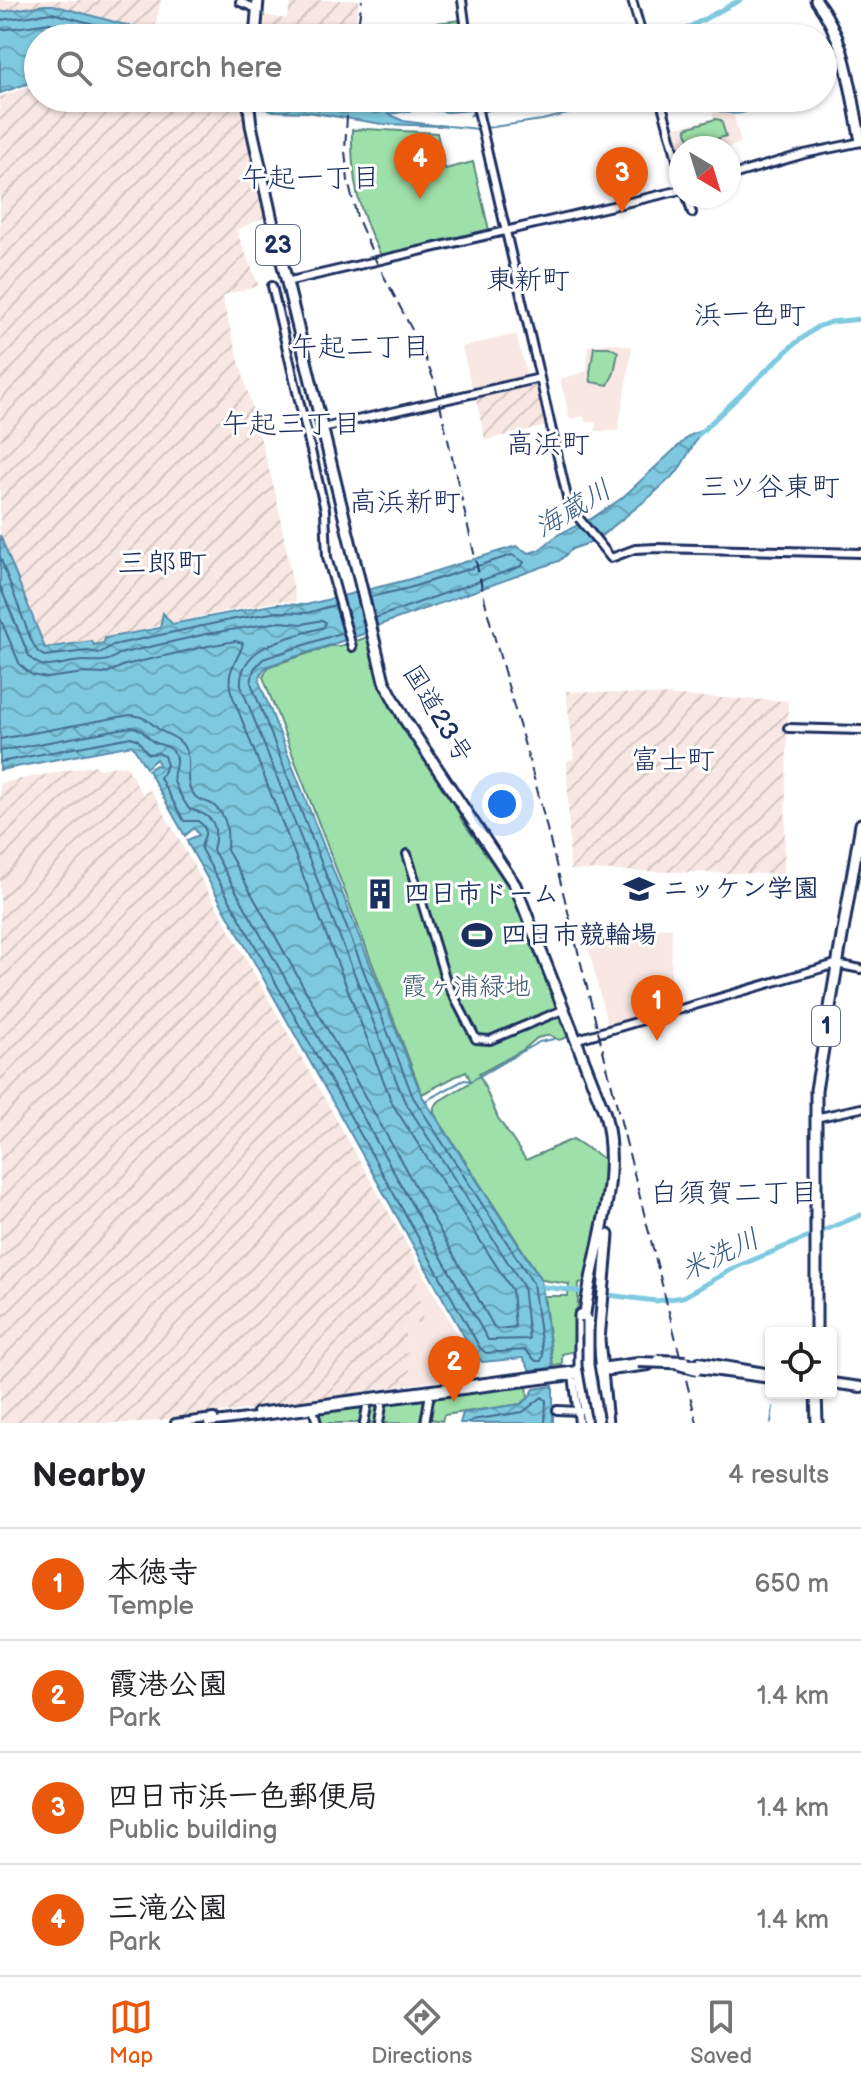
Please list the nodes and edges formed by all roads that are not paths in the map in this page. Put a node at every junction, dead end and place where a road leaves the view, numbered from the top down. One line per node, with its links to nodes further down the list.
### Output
1 (462, 0): 8 (street)
2 (632, 0): 9 (street)
3 (816, 0): 10 (highway)
4 (823, 0): 15 (highway)
5 (240, 2): 6 (street)
6 (255, 4): 7 (highway)
7 (253, 24)
8 (465, 24)
9 (640, 24)
10 (833, 24)
11 (837, 35): 17 (highway)
12 (251, 112): 23 (highway, 国道23号 / 23)
13 (478, 112): 22 (street)
14 (664, 112): 16 (street)
15 (861, 119)
16 (670, 136)
17 (861, 142): 18 (street)
18 (741, 172)
19 (669, 193): 22 (street)
20 (691, 208): 21 (street)
21 (692, 213)
22 (505, 231): 23 (street); 25 (street)
23 (289, 282): 26 (highway, 国道23号 / 23)
24 (272, 286): 29 (street)
25 (540, 378): 26 (street); 27 (street)
26 (324, 428): 28 (highway, 国道23号 / 23)
27 (861, 553)
28 (373, 632): 36 (highway, 国道23号 / 23); 37 (highway, 国道23号 / 23)
29 (352, 647)
30 (788, 728): 31 (street)
31 (861, 730)
32 (861, 824): 34 (highway, 1)
33 (407, 854): 36 (street)
34 (836, 964): 35 (street); 37 (street); 39 (highway, 1)
35 (861, 969)
36 (565, 1009): 40 (highway, 国道23号 / 23)
37 (581, 1038): 40 (highway, 国道23号 / 23)
38 (861, 1108): 39 (street)
39 (815, 1118): 42 (highway, 1)
40 (595, 1288): 41 (highway); 46 (highway)
41 (587, 1297): 47 (highway); 67 (highway, bridge)
42 (816, 1327)
43 (639, 1364): 44 (street, bridge); 45 (main road, bridge); 46 (street)
44 (679, 1366): 45 (main road, bridge)
45 (698, 1366): 48 (main road); 49 (street)
46 (600, 1369): 47 (street); 68 (highway)
47 (577, 1373): 52 (street); 58 (street); 67 (highway)
48 (765, 1375)
49 (765, 1375)
50 (837, 1386): 51 (main road)
51 (861, 1389)
52 (430, 1392): 53 (street); 55 (street); 65 (street)
53 (369, 1399): 55 (street); 56 (street); 59 (street); 63 (street)
54 (816, 1399): 69 (highway)
55 (383, 1400): 64 (street)
56 (313, 1409): 61 (street); 62 (street)
57 (557, 1410): 58 (street)
58 (579, 1411): 66 (street)
59 (200, 1421): 60 (street)
60 (175, 1423)
61 (208, 1423)
62 (317, 1423)
63 (364, 1423)
64 (379, 1423)
65 (425, 1423)
66 (579, 1423)
67 (593, 1423)
68 (607, 1423)
69 (817, 1423)

